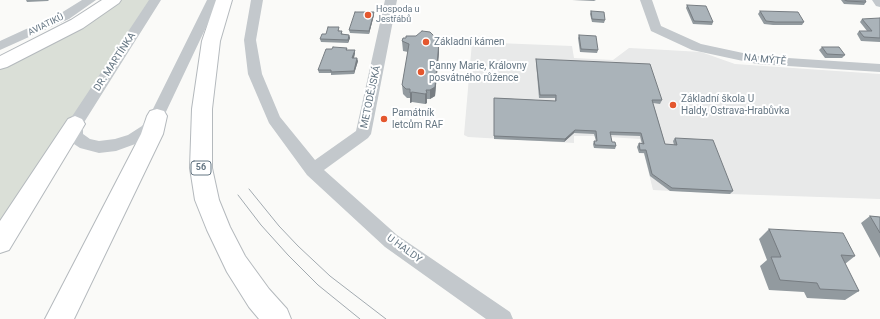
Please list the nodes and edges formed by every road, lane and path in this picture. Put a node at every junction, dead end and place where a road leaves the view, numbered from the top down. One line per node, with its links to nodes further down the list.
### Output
1 (90, 0): 11 (street, AVIATIKŮ)
2 (114, 0): 12 (highway)
3 (155, 0): 15 (street, DR. MARTÍNKA)
4 (213, 0): 14 (street)
5 (224, 0): 19 (highway, 56)
6 (257, 0): 16 (street)
7 (391, 0): 16 (street, METODĚJSKÁ)
8 (646, 0): 13 (street, NA MÝTĚ)
9 (878, 0): 10 (street)
10 (880, 3)
11 (0, 46)
12 (0, 63)
13 (880, 68)
14 (157, 116): 15 (street); 18 (highway)
15 (75, 124): 17 (highway)
16 (313, 170): 20 (street, U HALDY)
17 (0, 241)
18 (58, 319)
19 (277, 319)
20 (503, 319)

